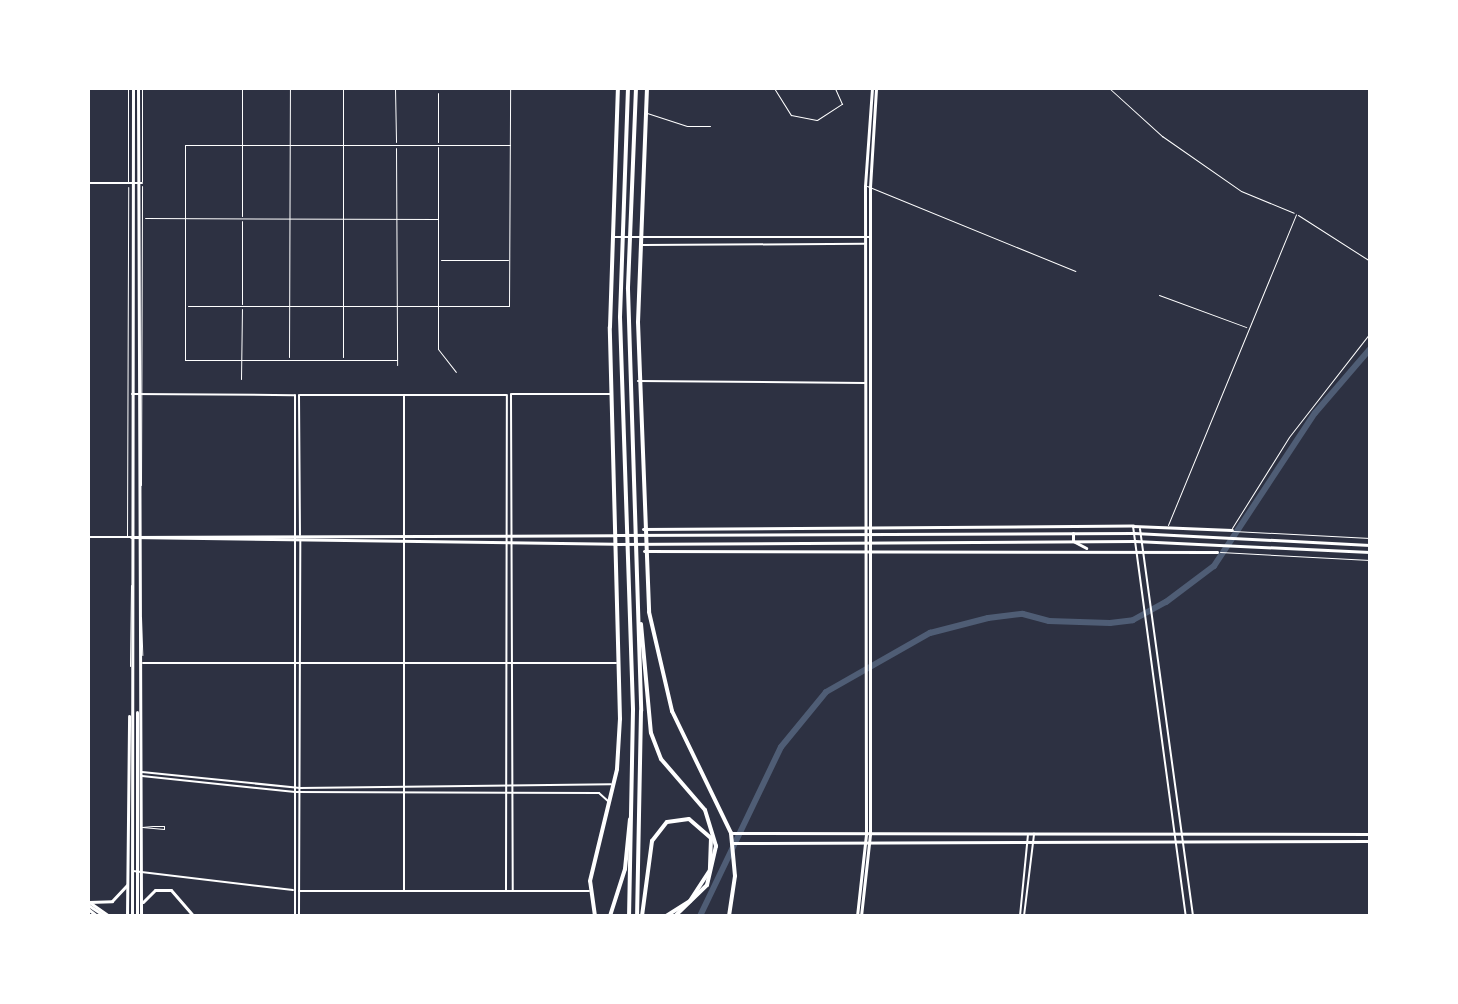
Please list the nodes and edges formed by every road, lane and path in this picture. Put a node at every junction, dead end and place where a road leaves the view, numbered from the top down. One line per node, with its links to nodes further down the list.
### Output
1 (130, 88): 26 (main road)
2 (140, 88): 26 (main road)
3 (242, 88): 19 (street)
4 (290, 88): 20 (street)
5 (343, 88): 21 (street)
6 (395, 88): 22 (street)
7 (510, 88): 24 (street)
8 (618, 88): 37 (highway)
9 (628, 88): 116 (highway)
10 (636, 88): 103 (highway)
11 (647, 88): 17 (highway)
12 (774, 88): 13 (street)
13 (835, 88)
14 (874, 88): 27 (main road)
15 (1109, 88): 28 (street)
16 (438, 93): 23 (street)
17 (646, 113): 18 (street); 36 (highway)
18 (710, 126)
19 (242, 145): 20 (street); 30 (street); 31 (street)
20 (289, 145): 21 (street); 32 (street)
21 (342, 145): 22 (street); 33 (street)
22 (396, 145): 23 (street); 34 (street)
23 (438, 145): 24 (street); 35 (street)
24 (510, 145): 42 (street)
25 (88, 183): 26 (street)
26 (135, 183): 29 (main road); 63 (main road); 81 (street)
27 (867, 186): 38 (main road); 44 (street)
28 (1296, 214): 43 (street); 52 (street)
29 (140, 218): 30 (street); 63 (main road)
30 (185, 218): 31 (street); 46 (street)
31 (242, 218): 32 (street); 47 (street)
32 (289, 218): 33 (street); 48 (street)
33 (343, 218): 34 (street); 49 (street)
34 (396, 218): 35 (street); 50 (street)
35 (438, 219): 41 (street)
36 (640, 236): 37 (street); 38 (street); 40 (highway)
37 (611, 237): 65 (highway)
38 (869, 237): 39 (main road)
39 (868, 244): 40 (street); 62 (main road)
40 (639, 248): 61 (highway)
41 (438, 260): 42 (street); 51 (street)
42 (509, 260): 51 (street)
43 (1370, 261)
44 (1075, 271)
45 (1159, 295): 52 (street)
46 (185, 306): 47 (street); 54 (street)
47 (242, 306): 48 (street); 54 (street)
48 (290, 306): 49 (street); 55 (street)
49 (343, 306): 50 (street); 56 (street)
50 (397, 306): 51 (street); 57 (street)
51 (438, 306): 59 (street)
52 (1248, 328): 72 (street)
53 (1370, 333): 73 (street)
54 (242, 360): 55 (street); 60 (street)
55 (289, 360): 56 (street)
56 (343, 360): 57 (street)
57 (397, 360): 58 (street)
58 (397, 365)
59 (456, 372)
60 (241, 379)
61 (638, 381): 62 (street); 74 (highway)
62 (868, 383): 71 (main road)
63 (137, 394): 66 (street); 81 (main road); 83 (main road)
64 (511, 394): 65 (street); 68 (street); 86 (street)
65 (611, 394): 79 (highway)
66 (297, 395): 67 (street); 84 (street)
67 (404, 395): 68 (street); 82 (street)
68 (507, 395): 85 (street)
69 (1133, 526): 70 (main road); 71 (main road); 76 (street)
70 (1140, 526): 72 (main road); 77 (street)
71 (868, 527): 74 (main road); 78 (main road)
72 (1167, 527): 73 (main road)
73 (1231, 530): 87 (street)
74 (643, 532): 78 (main road); 79 (main road); 94 (highway)
75 (1073, 533): 76 (main road); 78 (main road); 89 (main road)
76 (1134, 533): 77 (main road); 90 (street)
77 (1141, 533): 91 (street); 93 (main road)
78 (868, 534): 88 (main road)
79 (616, 535): 86 (main road); 92 (highway)
80 (88, 537): 81 (street)
81 (129, 537): 83 (main road); 102 (main road)
82 (404, 537): 84 (main road); 85 (main road); 109 (street)
83 (138, 538): 84 (main road); 105 (main road)
84 (297, 538): 106 (street); 107 (street)
85 (506, 538): 86 (main road); 110 (street)
86 (512, 538): 92 (main road); 110 (street)
87 (1370, 538)
88 (868, 541): 89 (main road); 94 (main road); 98 (main road)
89 (1073, 541): 90 (main road); 95 (main road)
90 (1135, 541): 91 (main road); 96 (street)
91 (1142, 541): 97 (street); 100 (main road)
92 (614, 544): 94 (main road); 108 (highway)
93 (1370, 545)
94 (644, 548): 98 (main road); 124 (highway)
95 (1086, 548): 96 (main road); 98 (main road)
96 (1136, 548): 97 (main road); 128 (street)
97 (1143, 548): 99 (main road); 130 (street)
98 (868, 549): 125 (main road)
99 (1217, 552): 101 (street)
100 (1370, 552)
101 (1370, 560)
102 (131, 585): 104 (main road); 111 (street)
103 (637, 594): 155 (highway); 157 (highway)
104 (131, 659): 105 (street); 111 (main road)
105 (140, 661): 106 (street); 113 (street); 113 (main road)
106 (295, 663): 107 (street); 119 (street)
107 (300, 663): 109 (street); 119 (street)
108 (618, 663): 110 (street); 115 (highway)
109 (403, 664): 110 (street); 117 (street)
110 (509, 664): 118 (street); 120 (street)
111 (130, 666): 112 (main road)
112 (130, 703): 113 (main road); 138 (main road)
113 (137, 731): 114 (main road); 149 (main road)
114 (142, 774): 119 (street); 139 (main road)
115 (615, 780): 118 (street); 123 (highway)
116 (634, 785): 153 (highway); 154 (highway)
117 (404, 788): 119 (street); 120 (street); 121 (street)
118 (513, 788): 120 (street); 122 (street)
119 (298, 790): 121 (street); 141 (street)
120 (506, 791): 121 (street); 122 (street); 143 (street)
121 (404, 793): 142 (street)
122 (513, 793): 123 (street); 144 (street)
123 (609, 807): 145 (highway)
124 (731, 833): 125 (main road); 137 (highway)
125 (868, 834): 126 (main road); 131 (main road)
126 (1028, 834): 127 (main road); 132 (street)
127 (1034, 834): 128 (main road); 133 (street)
128 (1176, 834): 130 (main road); 136 (street)
129 (1370, 834): 130 (main road)
130 (1182, 835): 134 (street)
131 (867, 841): 132 (main road); 137 (main road); 159 (main road)
132 (1027, 841): 133 (main road); 160 (street)
133 (1033, 841): 136 (main road); 160 (street)
134 (1183, 841): 135 (main road); 136 (main road); 162 (street)
135 (1370, 841)
136 (1177, 842): 161 (street)
137 (733, 843): 158 (highway)
138 (127, 870): 139 (street); 140 (main road)
139 (142, 871): 141 (street); 149 (main road)
140 (127, 885): 146 (main road); 149 (main road)
141 (297, 890): 142 (street); 151 (street)
142 (404, 891): 143 (street)
143 (506, 891): 144 (street)
144 (513, 891): 145 (street)
145 (589, 891): 152 (highway)
146 (88, 904): 147 (main road); 148 (main road)
147 (97, 916)
148 (107, 916)
149 (137, 916): 150 (main road)
150 (194, 916)
151 (297, 916)
152 (595, 916)
153 (610, 916)
154 (629, 916)
155 (640, 916): 156 (highway)
156 (666, 916)
157 (675, 916)
158 (729, 916)
159 (859, 916)
160 (1022, 916)
161 (1186, 916)
162 (1193, 916)

